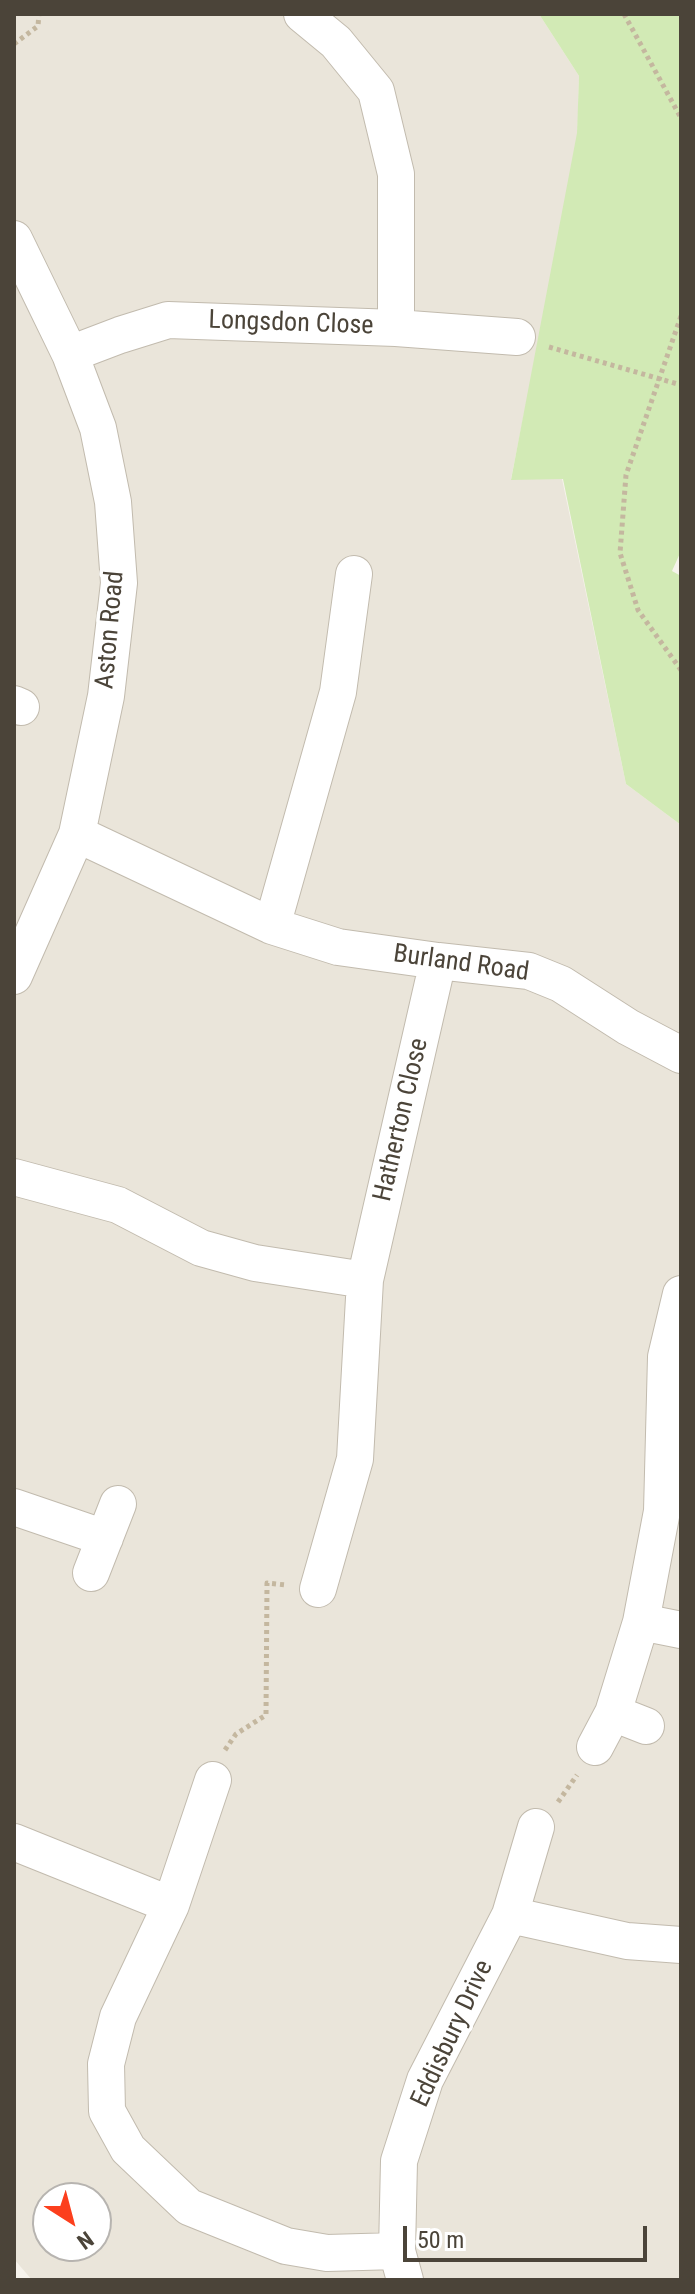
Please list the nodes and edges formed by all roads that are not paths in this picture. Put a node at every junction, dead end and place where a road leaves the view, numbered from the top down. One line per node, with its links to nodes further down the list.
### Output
1 (302, 14): 3 (street)
2 (14, 239): 5 (street, Aston Road)
3 (396, 328): 4 (street, Longsdon Close); 5 (street, Longsdon Close)
4 (517, 337)
5 (70, 354): 7 (street, Aston Road)
6 (354, 574): 8 (street)
7 (77, 834): 8 (street, Burland Road); 10 (street, Aston Road)
8 (272, 926): 9 (street, Burland Road)
9 (438, 961): 11 (street, Burland Road); 13 (street, Hatherton Close)
10 (14, 976)
11 (681, 1055)
12 (14, 1177): 13 (street)
13 (365, 1280): 19 (street, Hatherton Close)
14 (681, 1294): 20 (street)
15 (118, 1504): 17 (street)
16 (14, 1507): 17 (street)
17 (105, 1538): 18 (street)
18 (91, 1573)
19 (318, 1589)
20 (641, 1622): 21 (street); 22 (street)
21 (681, 1630)
22 (613, 1713): 23 (street); 24 (street)
23 (646, 1726)
24 (595, 1747)
25 (213, 1780): 28 (street)
26 (536, 1827): 29 (street, Eddisbury Drive)
27 (14, 1842): 28 (street)
28 (171, 1905): 31 (street)
29 (510, 1915): 30 (street); 31 (street, Eddisbury Drive)
30 (681, 1945)
31 (401, 2265)

